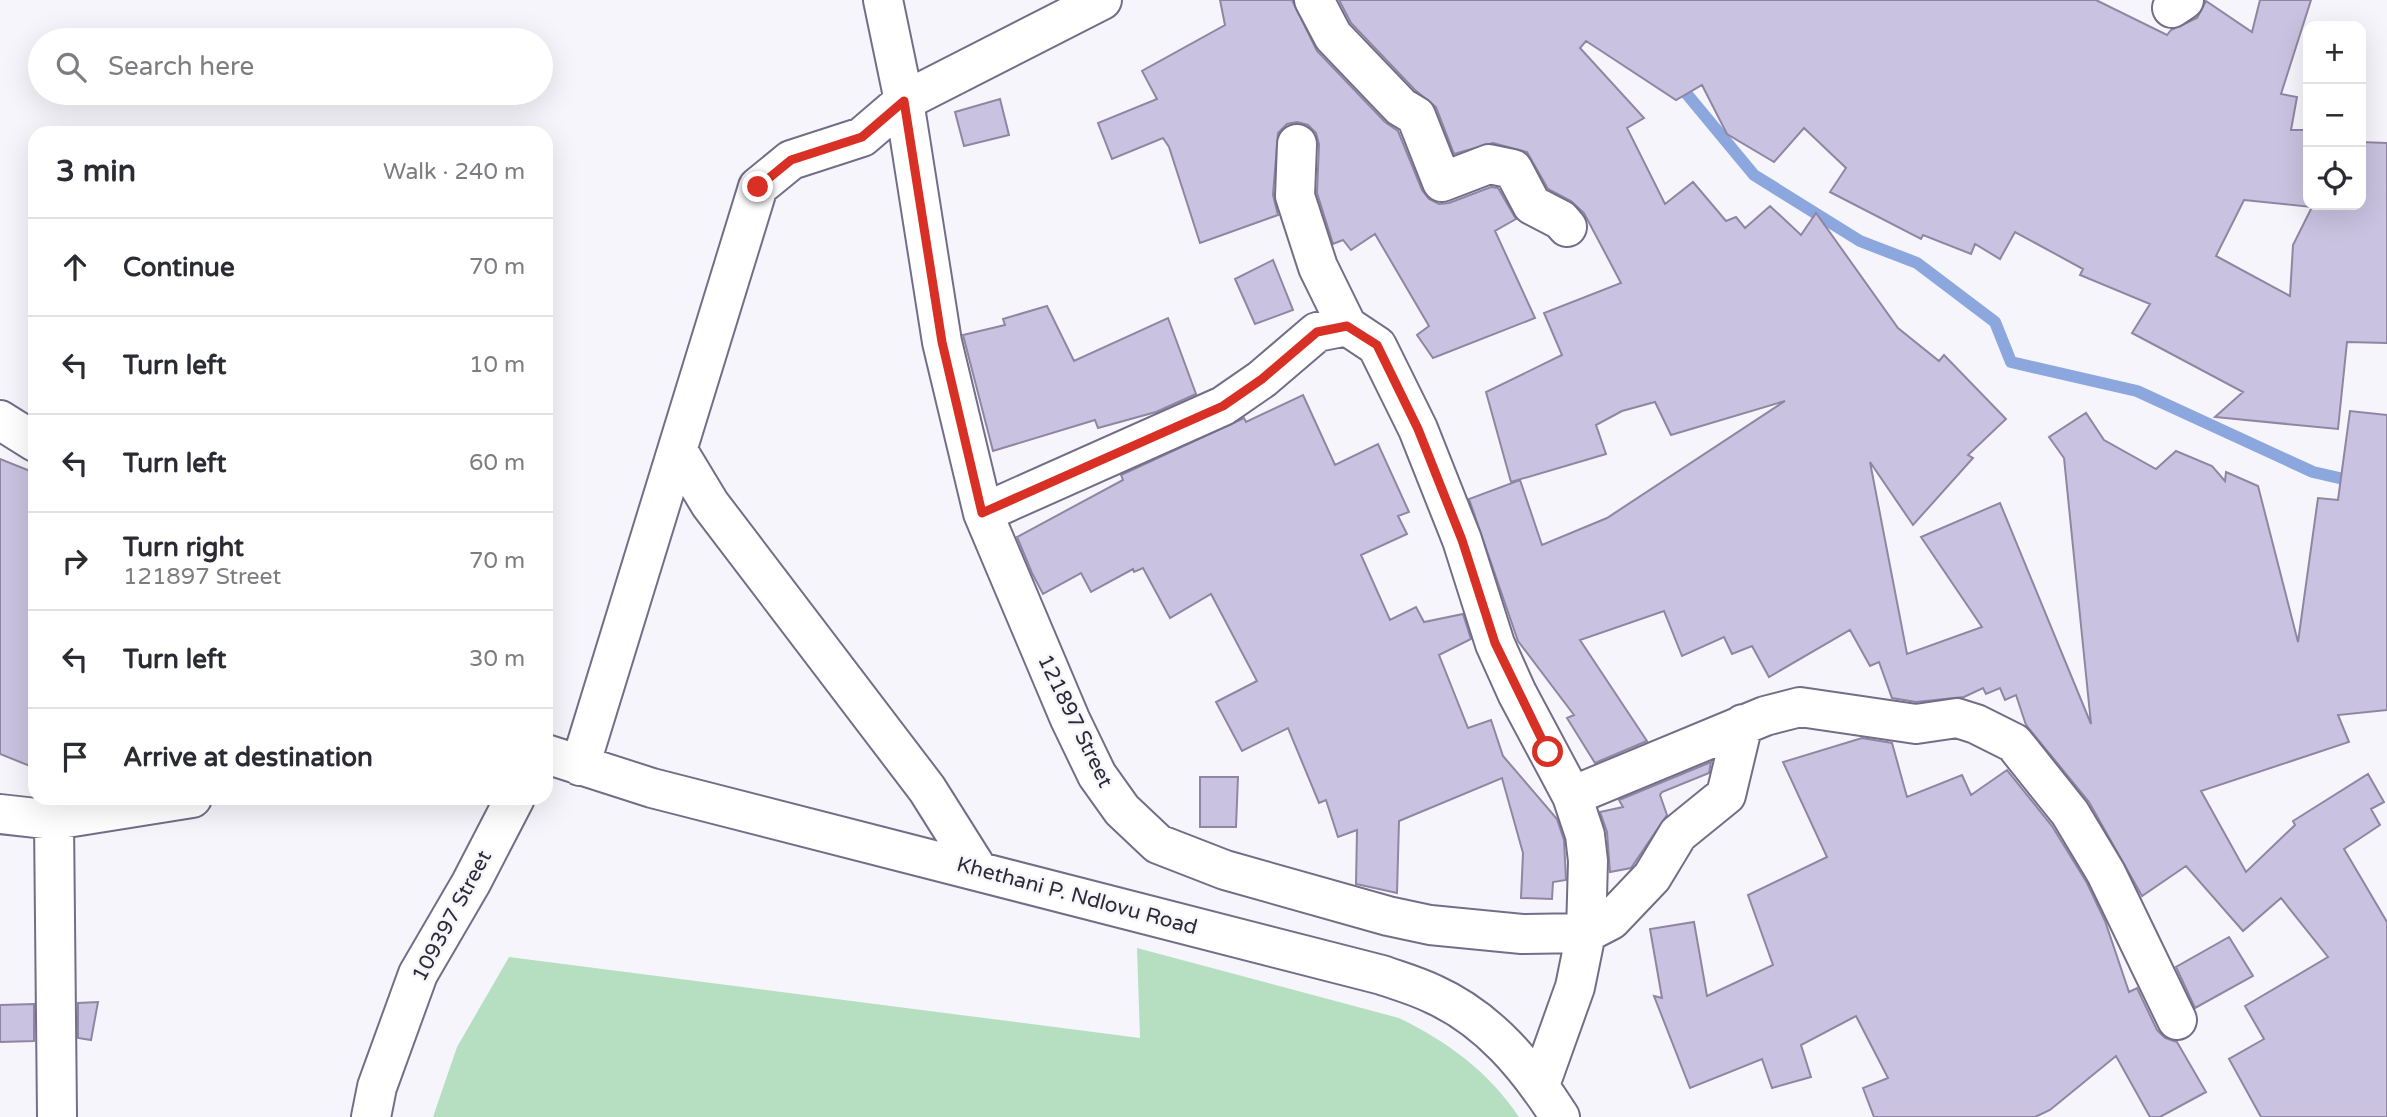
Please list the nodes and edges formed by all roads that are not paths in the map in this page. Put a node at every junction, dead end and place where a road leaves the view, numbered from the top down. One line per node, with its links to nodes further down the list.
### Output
1 (883, 0): 4 (street, 121897 Street)
2 (1101, 0): 4 (street)
3 (1314, 0): 6 (street)
4 (904, 101): 10 (street); 11 (street, 121897 Street)
5 (1297, 144): 7 (street)
6 (1567, 227)
7 (1347, 326): 11 (street); 14 (street)
8 (0, 420): 9 (street)
9 (28, 438)
10 (678, 451): 13 (street); 19 (street)
11 (982, 513): 20 (street, 121897 Street)
12 (1742, 724): 14 (street); 20 (street); 21 (street)
13 (563, 760): 19 (street, Khethani P. Ndlovu Road)
14 (1572, 796): 20 (street)
15 (148, 805): 18 (street)
16 (510, 805): 24 (street, 109397 Street)
17 (0, 814): 18 (street)
18 (54, 820): 23 (street)
19 (978, 870): 22 (street, Khethani P. Ndlovu Road)
20 (1587, 933): 22 (street)
21 (2177, 1020)
22 (1540, 1085): 25 (street, Khethani P. Ndlovu Road)
23 (57, 1117)
24 (371, 1117)
25 (1560, 1117)

